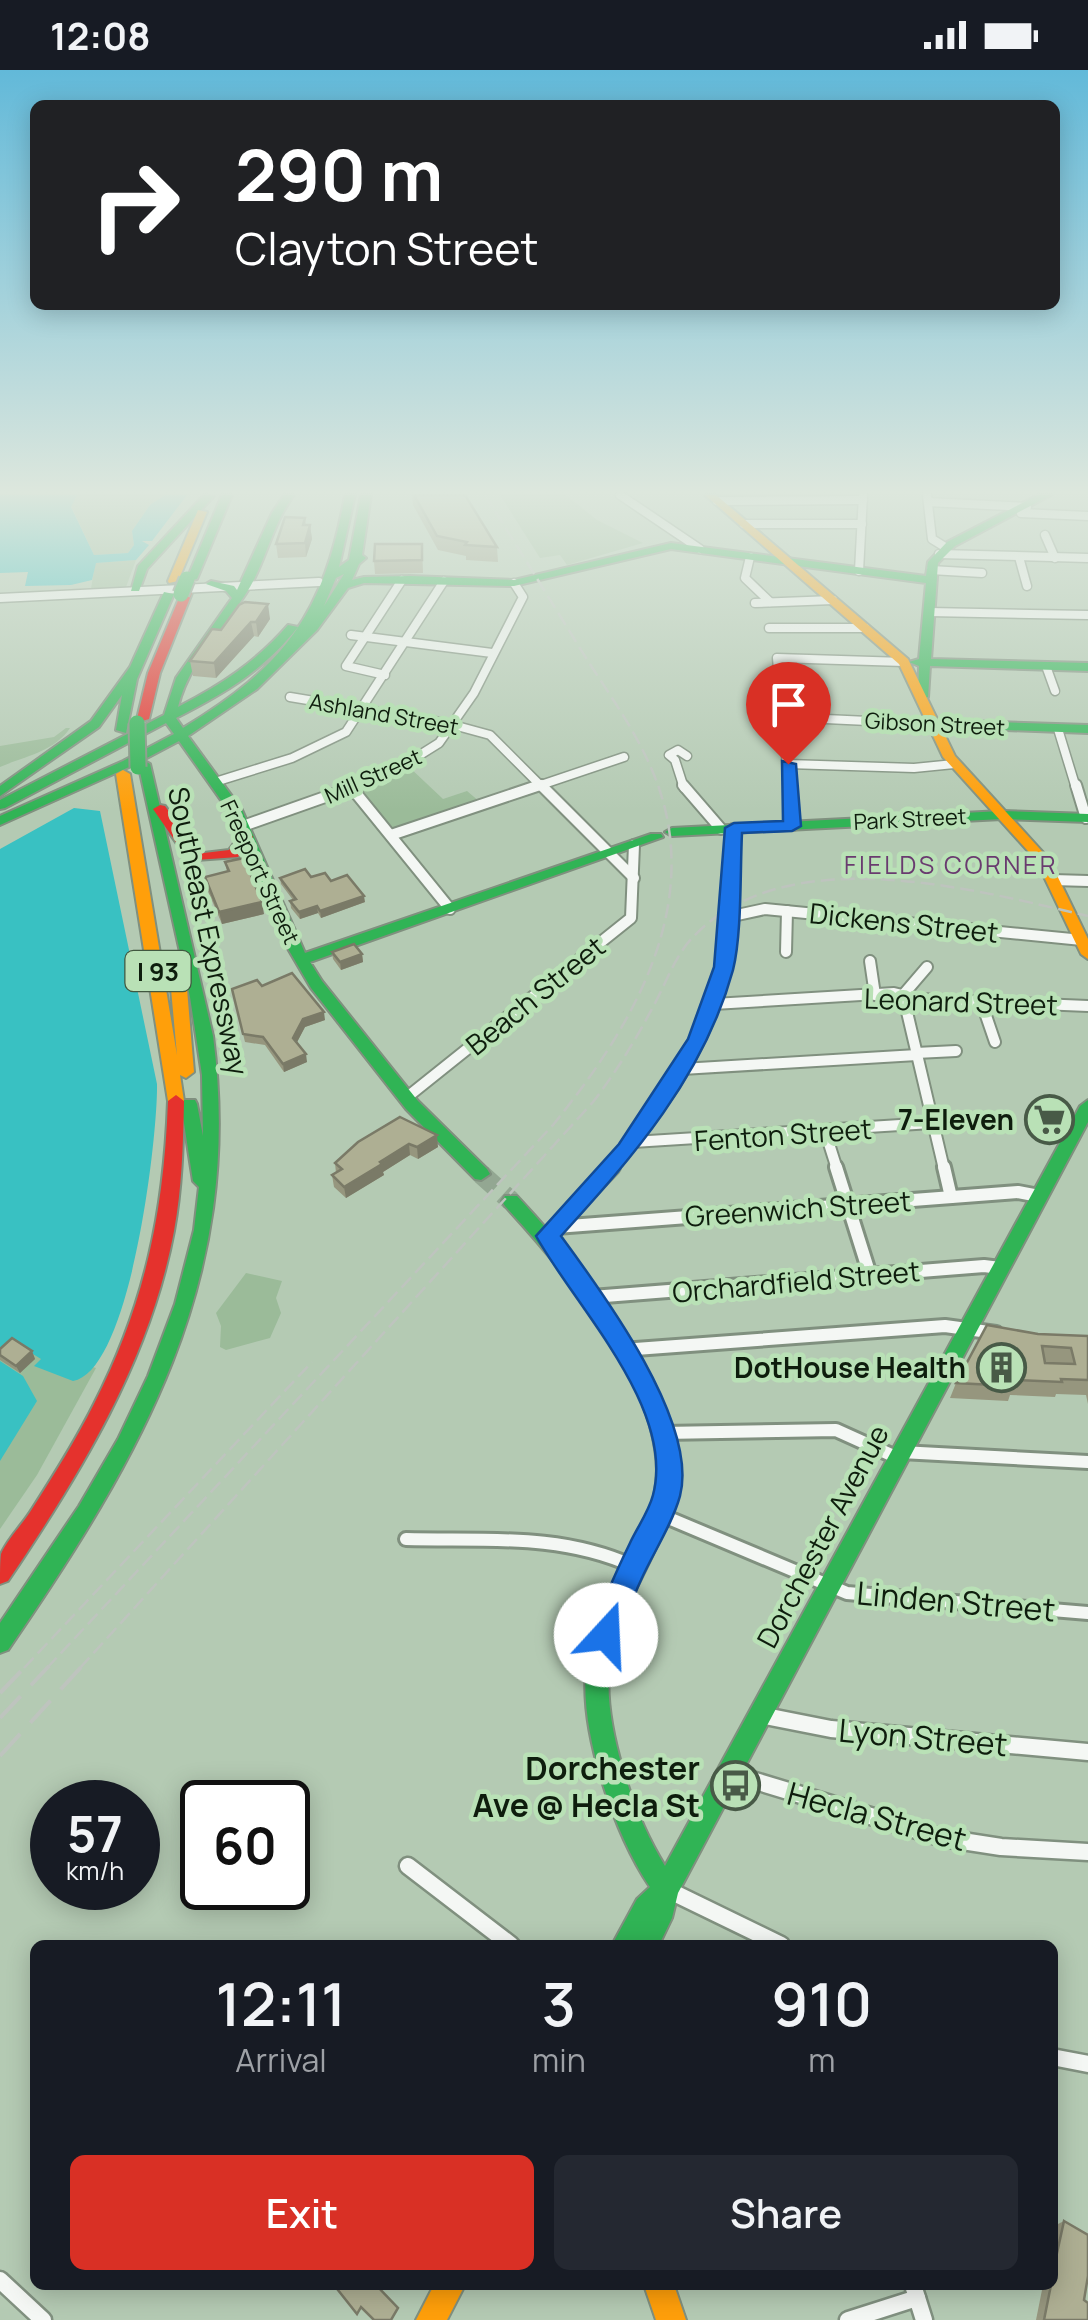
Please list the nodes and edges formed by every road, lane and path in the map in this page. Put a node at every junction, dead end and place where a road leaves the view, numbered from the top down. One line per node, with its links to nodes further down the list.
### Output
1 (175, 600): 24 (main road, Southeast Expressway / I 93)
2 (178, 600): 31 (main road, Southeast Expressway / I 93)
3 (235, 600): 35 (main road)
4 (320, 600): 35 (main road)
5 (327, 600): 35 (main road)
6 (389, 600): 18 (street)
7 (432, 600): 19 (street)
8 (521, 600): 20 (street, Mill Street)
9 (832, 600): 11 (street); 16 (main road)
10 (931, 600): 13 (main road)
11 (770, 602): 12 (street)
12 (756, 603)
13 (929, 612): 14 (street); 21 (main road)
14 (1088, 615)
15 (770, 628): 16 (street)
16 (866, 628): 21 (main road)
17 (352, 635): 18 (street)
18 (365, 637): 19 (street); 25 (street)
19 (406, 642): 20 (street); 25 (street)
20 (492, 653): 32 (street, Mill Street)
21 (913, 666): 22 (main road); 29 (main road); 30 (street)
22 (1046, 666): 23 (main road); 26 (street)
23 (1088, 667)
24 (135, 669): 31 (main road, Southeast Expressway / I 93); 44 (main road)
25 (385, 675): 28 (street)
26 (1055, 691)
27 (290, 697): 28 (street, Ashland Street)
28 (364, 710): 32 (street, Ashland Street); 41 (street)
29 (927, 713): 30 (street, Gibson Street); 33 (main road, Gibson Street); 39 (main road)
30 (783, 717): 38 (street)
31 (132, 725): 40 (main road, Southeast Expressway / I 93)
32 (452, 725): 42 (street, Ashland Street); 43 (street, Mill Street)
33 (1058, 728): 34 (main road, Gibson Street); 48 (street)
34 (1088, 729)
35 (180, 735): 40 (main road); 41 (main road, Freeport Street); 46 (main road)
36 (624, 756): 42 (street)
37 (675, 760): 51 (street)
38 (788, 764): 39 (street); 50 (street)
39 (954, 764): 47 (main road)
40 (136, 766): 45 (main road, Southeast Expressway / I 93); 49 (main road); 76 (main road, I 93); 83 (main road, Southeast Expressway / I 93)
41 (215, 782): 54 (main road, Freeport Street)
42 (541, 784): 52 (street); 55 (street, Ashland Street)
43 (352, 786): 52 (street); 54 (street, Mill Street)
44 (0, 792)
45 (151, 798): 54 (main road); 89 (main road, Southeast Expressway / I 93)
46 (0, 805)
47 (1002, 815): 48 (main road, Park Street); 50 (main road, Park Street); 57 (main road)
48 (1087, 818)
49 (0, 821)
50 (792, 826): 51 (main road, Park Street)
51 (727, 829): 53 (main road, Park Street); 61 (street)
52 (391, 835): 59 (street)
53 (654, 838): 55 (main road, Park Street); 56 (street, Beach Street)
54 (248, 840): 64 (main road, Freeport Street)
55 (610, 854): 56 (street); 59 (main road, Park Street)
56 (634, 878): 77 (street, Beach Street)
57 (1053, 880): 58 (street); 62 (main road)
58 (1088, 881)
59 (450, 909): 64 (main road, Park Street)
60 (787, 911): 61 (street, Dickens Street); 62 (street, Dickens Street); 63 (street)
61 (728, 918): 70 (street)
62 (1085, 947)
63 (786, 952)
64 (301, 960): 77 (main road, Freeport Street)
65 (870, 961): 67 (street)
66 (927, 968): 68 (street)
67 (874, 995): 68 (street, Leonard Street); 70 (street, Leonard Street)
68 (903, 995): 69 (street, Leonard Street); 74 (street)
69 (981, 1001): 71 (street, Leonard Street); 72 (street)
70 (714, 1004): 75 (street)
71 (1088, 1006)
72 (995, 1042)
73 (956, 1051): 74 (street)
74 (917, 1054): 75 (street); 80 (street)
75 (682, 1069): 82 (street)
76 (187, 1092): 83 (main road, I 93); 89 (main road, I 93)
77 (406, 1098): 84 (main road, Freeport Street)
78 (1088, 1106): 85 (main road, Dorchester Avenue)
79 (979, 1120): 80 (street, Fenton Street)
80 (933, 1123): 81 (street, Fenton Street); 86 (street)
81 (825, 1131): 82 (street, Fenton Street); 88 (street)
82 (633, 1142): 90 (street)
83 (176, 1170): 103 (main road, Southeast Expressway / I 93)
84 (481, 1174)
85 (1039, 1196): 86 (street, Greenwich Street); 91 (main road, Dorchester Avenue)
86 (950, 1197): 88 (street, Greenwich Street)
87 (511, 1201): 90 (main road)
88 (848, 1205): 90 (street, Greenwich Street); 92 (street)
89 (208, 1214): 106 (main road, Southeast Expressway / I 93)
90 (552, 1231): 93 (main road)
91 (1000, 1268): 92 (street, Orchardfield Street); 94 (main road, Dorchester Avenue)
92 (870, 1275): 93 (street, Orchardfield Street)
93 (592, 1297): 96 (main road)
94 (968, 1329): 95 (street); 96 (street); 98 (main road, Dorchester Avenue)
95 (1007, 1334)
96 (622, 1350): 97 (main road)
97 (663, 1434): 98 (street); 100 (main road)
98 (900, 1455): 99 (street); 104 (main road, Dorchester Avenue)
99 (1088, 1462)
100 (660, 1514): 102 (main road); 104 (street, Linden Street)
101 (406, 1538): 102 (street)
102 (633, 1566): 112 (main road)
103 (0, 1574)
104 (829, 1586): 105 (street, Linden Street); 107 (main road, Dorchester Avenue)
105 (1088, 1613)
106 (0, 1642)
107 (760, 1715): 108 (street, Lyon Street); 109 (main road, Dorchester Avenue)
108 (1088, 1752)
109 (729, 1773): 110 (street, Hecla Street); 112 (main road, Dorchester Avenue)
110 (1088, 1852)
111 (408, 1866): 113 (street)
112 (666, 1889): 114 (main road, Dorchester Avenue); 115 (main road, Dorchester Avenue); 116 (street)
113 (504, 1940)
114 (627, 1940)
115 (647, 1940)
116 (771, 1940)
117 (1058, 2058): 118 (street)
118 (1088, 2064)
119 (0, 2280): 123 (street)
120 (447, 2290): 124 (main road)
121 (661, 2290): 125 (main road)
122 (915, 2291): 126 (street); 127 (street)
123 (43, 2320)
124 (431, 2320)
125 (670, 2320)
126 (848, 2320)
127 (924, 2320)

